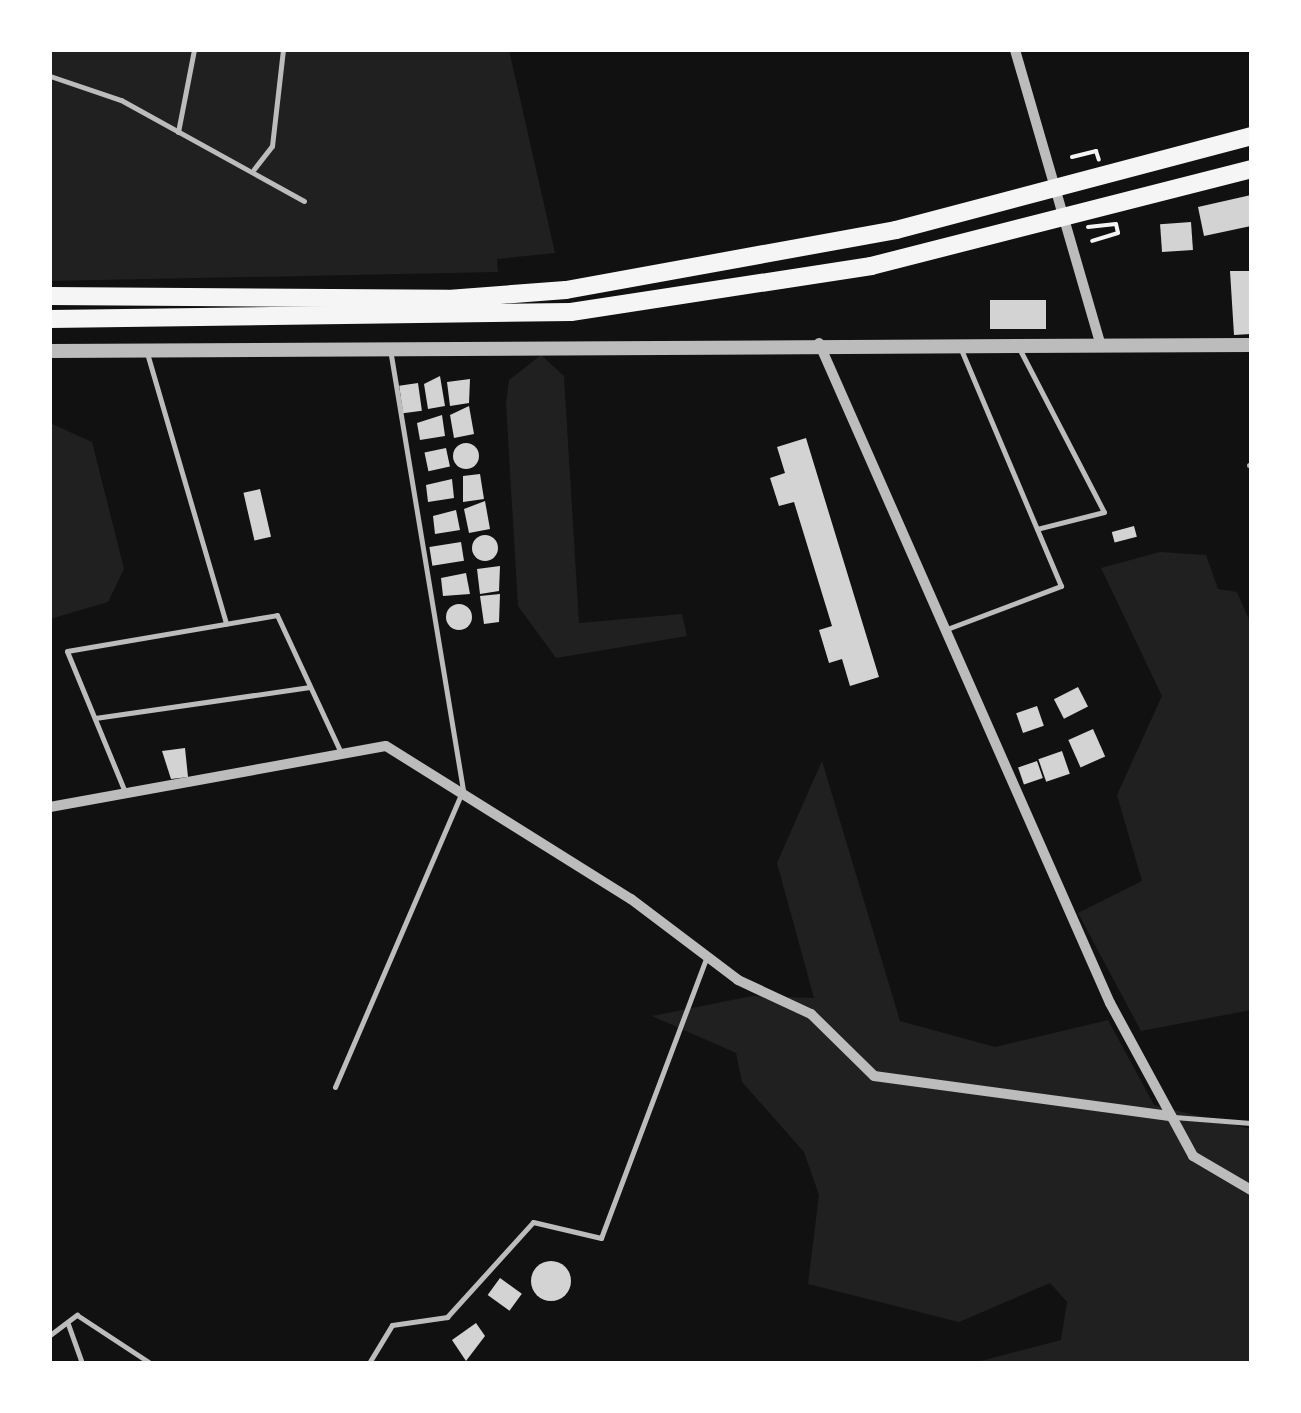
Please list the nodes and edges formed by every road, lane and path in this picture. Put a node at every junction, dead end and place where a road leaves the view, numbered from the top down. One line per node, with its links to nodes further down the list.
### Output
1 (194, 50): 5 (lane)
2 (283, 50): 10 (lane)
3 (1015, 50): 11 (street)
4 (50, 76): 5 (lane)
5 (178, 132): 10 (lane)
6 (1251, 136): 11 (highway)
7 (1072, 157): 8 (path)
8 (1072, 168)
9 (1251, 169): 13 (highway)
10 (252, 170): 12 (lane)
11 (1054, 191): 13 (street); 16 (highway)
12 (304, 201)
13 (1062, 218): 17 (highway); 21 (street)
14 (1089, 231): 15 (path)
15 (1092, 240)
16 (50, 296)
17 (50, 319)
18 (818, 342): 19 (street); 23 (street); 28 (street)
19 (957, 342): 20 (street); 26 (lane)
20 (1016, 342): 21 (street); 26 (lane)
21 (1100, 343): 22 (street)
22 (1251, 345)
23 (390, 346): 24 (street); 32 (lane)
24 (146, 350): 25 (street); 27 (lane)
25 (50, 351)
26 (1037, 529): 28 (lane)
27 (226, 624): 29 (lane); 30 (lane)
28 (947, 629): 37 (street)
29 (310, 687): 30 (lane); 31 (lane)
30 (95, 718): 33 (lane)
31 (340, 751): 32 (street); 33 (street)
32 (463, 790): 35 (street); 36 (lane)
33 (125, 792): 34 (street)
34 (50, 808)
35 (707, 956): 37 (street); 44 (lane)
36 (334, 1086)
37 (1172, 1116): 38 (lane); 39 (street)
38 (1251, 1123)
39 (1251, 1190)
40 (68, 1324): 41 (lane); 42 (lane); 43 (lane)
41 (50, 1335)
42 (82, 1363)
43 (150, 1363)
44 (369, 1363)

